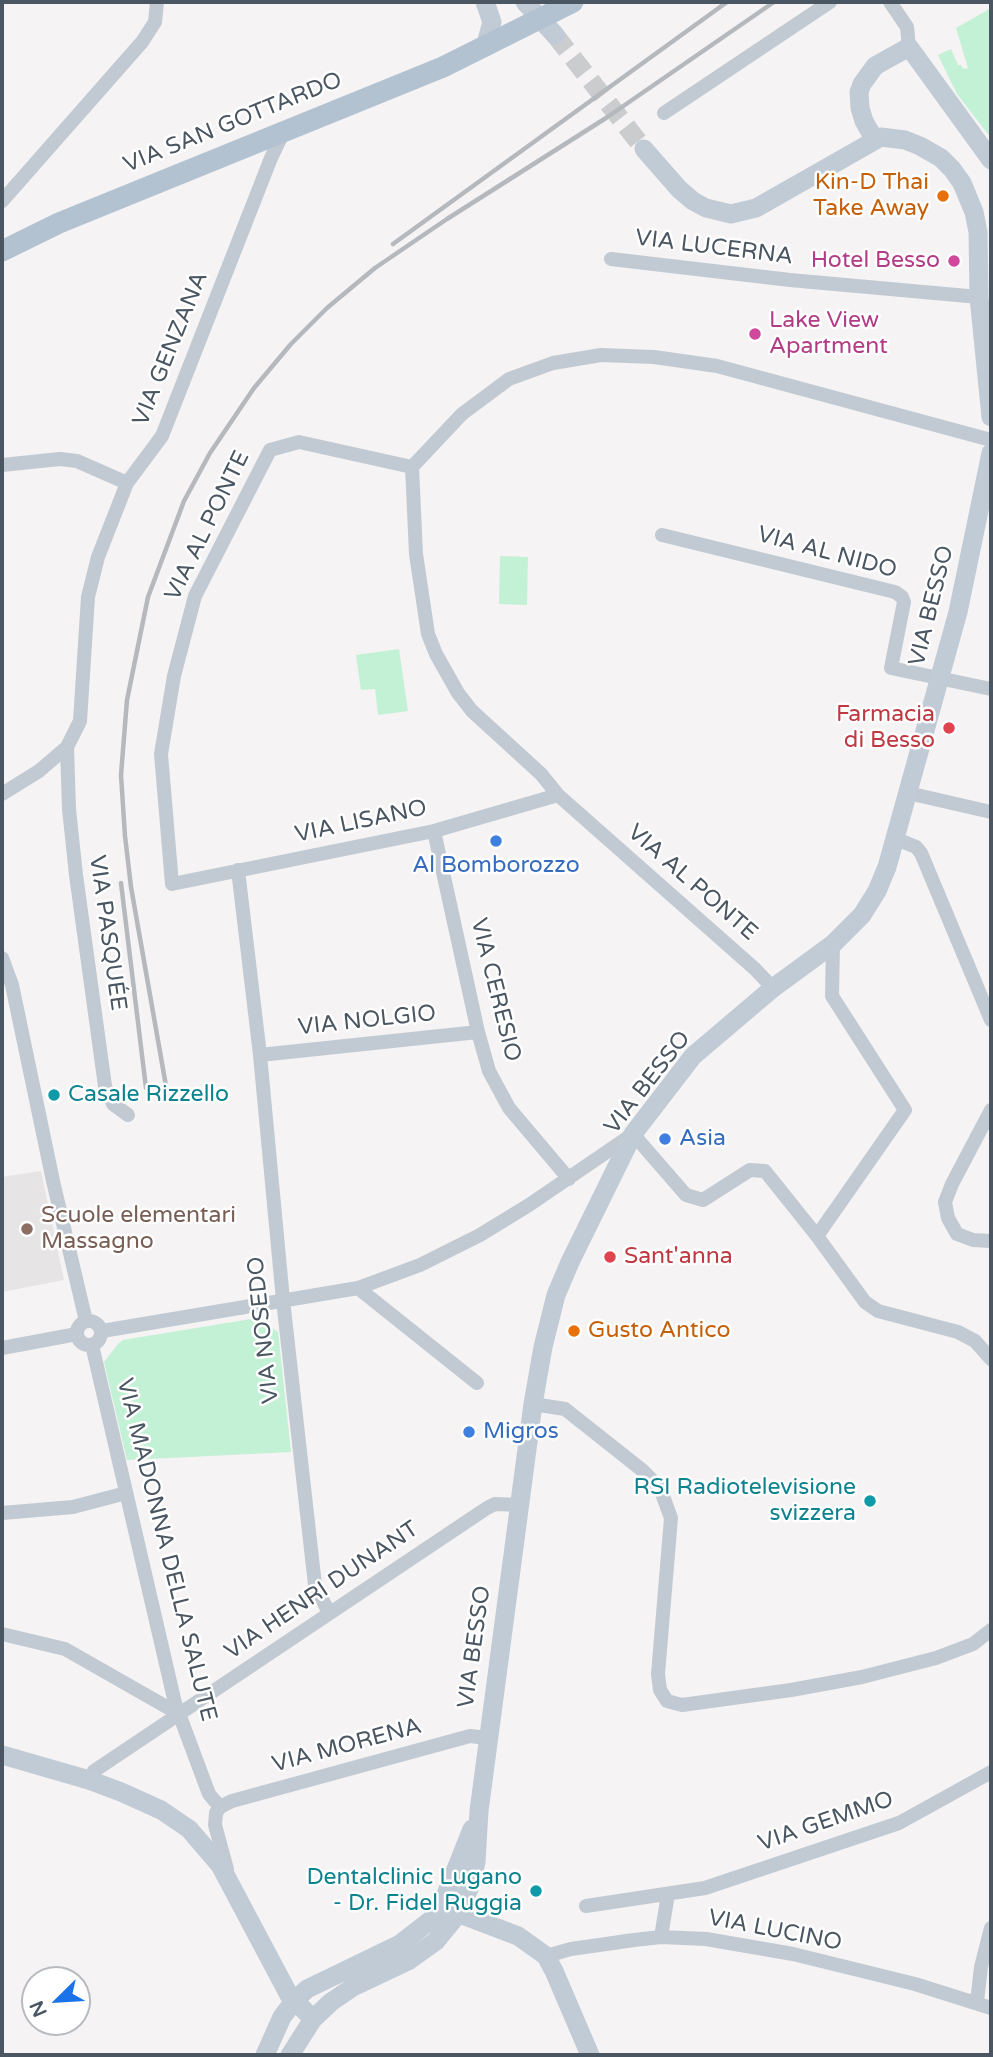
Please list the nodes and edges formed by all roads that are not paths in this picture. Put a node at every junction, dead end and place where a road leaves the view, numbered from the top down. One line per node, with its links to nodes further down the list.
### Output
1 (157, 2): 15 (street)
2 (485, 2): 8 (main road)
3 (526, 2): 7 (main road)
4 (573, 2): 7 (main road, VIA SAN GOTTARDO)
5 (830, 2): 10 (street)
6 (890, 2): 9 (street)
7 (549, 27): 8 (main road, VIA SAN GOTTARDO)
8 (485, 47): 11 (main road, VIA SAN GOTTARDO)
9 (909, 47): 12 (main road); 14 (main road)
10 (664, 113)
11 (284, 131): 16 (main road, VIA SAN GOTTARDO); 24 (street, VIA GENZANA)
12 (874, 139): 13 (main road); 18 (main road)
13 (644, 149)
14 (991, 160)
15 (2, 201)
16 (2, 251)
17 (611, 259): 18 (street, VIA LUCERNA)
18 (979, 297): 19 (main road)
19 (991, 416)
20 (991, 440): 23 (street)
21 (991, 453): 26 (main road, VIA BESSO)
22 (2, 465): 24 (street)
23 (412, 467): 31 (street, VIA AL PONTE); 36 (street, VIA AL PONTE)
24 (127, 483): 28 (street, VIA GENZANA)
25 (662, 535): 26 (street, VIA AL NIDO)
26 (940, 677): 27 (street); 29 (main road, VIA BESSO)
27 (991, 689)
28 (67, 747): 30 (street, VIA GENZANA); 44 (street, VIA PASQUÉE)
29 (908, 793): 32 (street); 34 (main road, VIA BESSO)
30 (2, 794)
31 (558, 795): 33 (street, VIA LISANO); 39 (street, VIA AL PONTE)
32 (991, 812)
33 (434, 831): 35 (street, VIA LISANO); 41 (street, VIA CERESIO)
34 (894, 838): 37 (main road, VIA BESSO); 40 (street)
35 (238, 870): 36 (street, VIA LISANO); 42 (street, VIA NOSEDO)
36 (172, 884)
37 (833, 944): 39 (main road, VIA BESSO); 47 (street)
38 (2, 958): 51 (street)
39 (773, 988): 45 (main road, VIA BESSO)
40 (991, 1020)
41 (478, 1032): 42 (street, VIA NOLGIO); 46 (street, VIA CERESIO)
42 (260, 1055): 50 (street, VIA NOSEDO)
43 (991, 1110): 48 (street)
44 (128, 1115)
45 (633, 1134): 46 (street); 47 (street); 58 (main road, VIA BESSO)
46 (569, 1179): 49 (street)
47 (817, 1236): 56 (street)
48 (991, 1241)
49 (358, 1287): 50 (street); 57 (street)
50 (283, 1300): 52 (street); 62 (street, VIA NOSEDO)
51 (86, 1321): 52 (street); 53 (street)
52 (102, 1331): 54 (street)
53 (77, 1335): 54 (street); 55 (street)
54 (92, 1345): 59 (street, VIA MADONNA DELLA SALUTE)
55 (2, 1348)
56 (991, 1360)
57 (477, 1383)
58 (533, 1404): 60 (main road, VIA BESSO); 63 (street)
59 (126, 1493): 61 (street); 65 (street, VIA MADONNA DELLA SALUTE)
60 (519, 1505): 62 (street, VIA HENRI DUNANT); 66 (main road, VIA BESSO)
61 (2, 1513)
62 (330, 1613): 65 (street, VIA HENRI DUNANT)
63 (991, 1630)
64 (2, 1634): 65 (street)
65 (179, 1714): 69 (street, VIA HENRI DUNANT); 70 (street, VIA MADONNA DELLA SALUTE)
66 (488, 1738): 70 (street, VIA MORENA); 74 (main road, VIA BESSO)
67 (2, 1755): 69 (main road)
68 (991, 1772): 72 (street, VIA GEMMO)
69 (89, 1780): 71 (main road)
70 (220, 1807): 71 (street)
71 (230, 1882): 78 (main road)
72 (668, 1894): 73 (street, VIA GEMMO); 76 (street)
73 (586, 1906)
74 (450, 1911): 77 (main road); 78 (main road, VIA BESSO); 81 (main road, VIA BESSO)
75 (991, 1928): 79 (street)
76 (660, 1937): 77 (street, VIA LUCINO); 79 (street, VIA LUCINO)
77 (546, 1956): 82 (main road)
78 (294, 2001): 81 (main road); 83 (main road)
79 (977, 2002): 80 (street, VIA LUCINO)
80 (991, 2008)
81 (313, 2019): 84 (main road, VIA BESSO)
82 (586, 2053)
83 (265, 2055)
84 (290, 2055)

